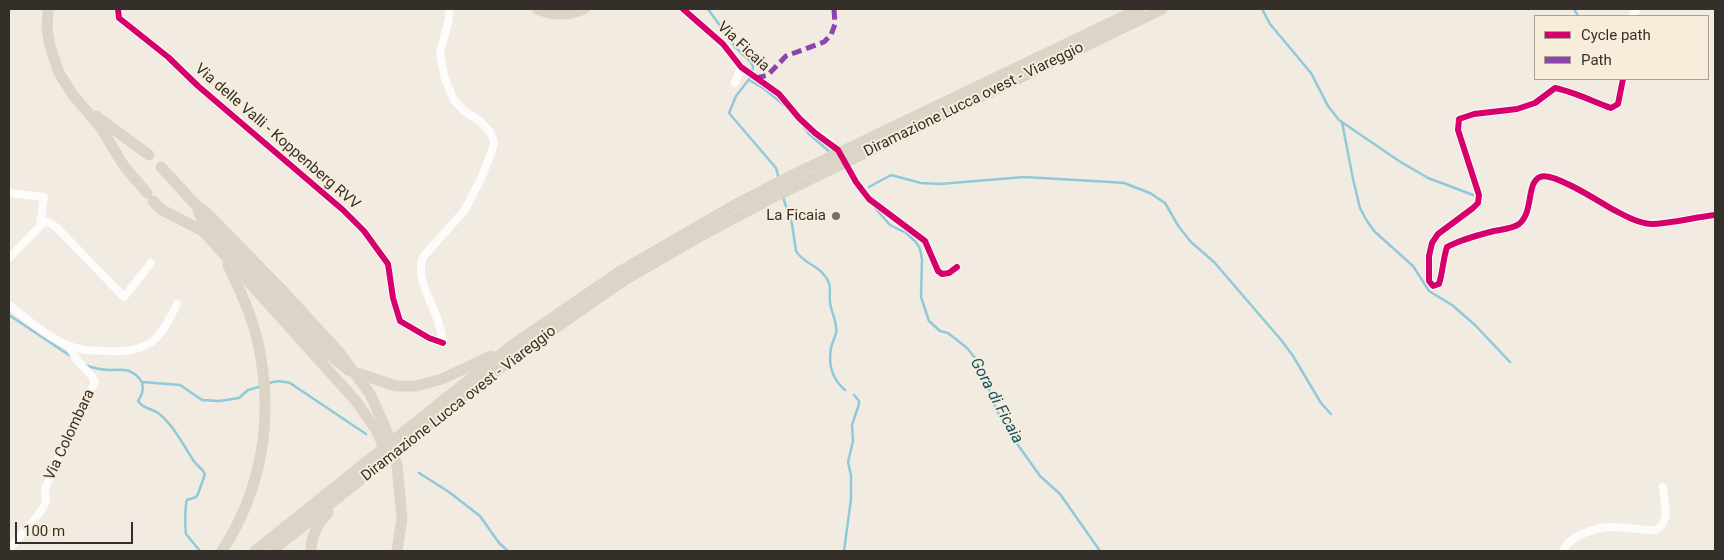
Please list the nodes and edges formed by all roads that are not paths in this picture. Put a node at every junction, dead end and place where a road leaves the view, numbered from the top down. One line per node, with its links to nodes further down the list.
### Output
1 (48, 9): 13 (highway)
2 (118, 9): 3 (street, Via delle Valli - Koppenberg RVV)
3 (449, 9)
4 (537, 9): 5 (highway)
5 (584, 9)
6 (683, 9): 9 (street, Via Ficaia)
7 (1139, 9): 12 (highway, Diramazione Lucca ovest - Viareggio)
8 (1160, 10): 12 (highway, Diramazione Lucca ovest - Viareggio)
9 (741, 67): 11 (street); 14 (street, Via Ficaia)
10 (1623, 80): 20 (street)
11 (735, 83)
12 (981, 91): 28 (highway, Diramazione Lucca ovest - Viareggio)
13 (84, 108): 15 (highway); 22 (highway)
14 (831, 144)
15 (149, 155)
16 (161, 167): 19 (highway)
17 (849, 169): 25 (street)
18 (9, 193): 21 (street)
19 (194, 203): 30 (highway); 33 (highway)
20 (1715, 214)
21 (40, 226): 23 (street); 24 (street)
22 (224, 255): 33 (highway); 36 (highway)
23 (9, 258)
24 (151, 263)
25 (957, 267)
26 (177, 304): 29 (street)
27 (9, 305): 29 (street)
28 (547, 328): 30 (highway, Diramazione Lucca ovest - Viareggio); 31 (highway, Diramazione Lucca ovest - Viareggio)
29 (70, 346): 35 (street, Via Colombara)
30 (511, 346): 31 (highway, Diramazione Lucca ovest - Viareggio)
31 (472, 384): 32 (highway, Diramazione Lucca ovest - Viareggio); 37 (highway, Diramazione Lucca ovest - Viareggio)
32 (365, 478): 38 (highway, Diramazione Lucca ovest - Viareggio); 39 (highway)
33 (398, 483): 40 (highway)
34 (1663, 487): 41 (street)
35 (9, 550)
36 (222, 551)
37 (255, 551)
38 (272, 551)
39 (312, 551)
40 (397, 551)
41 (1563, 551)

